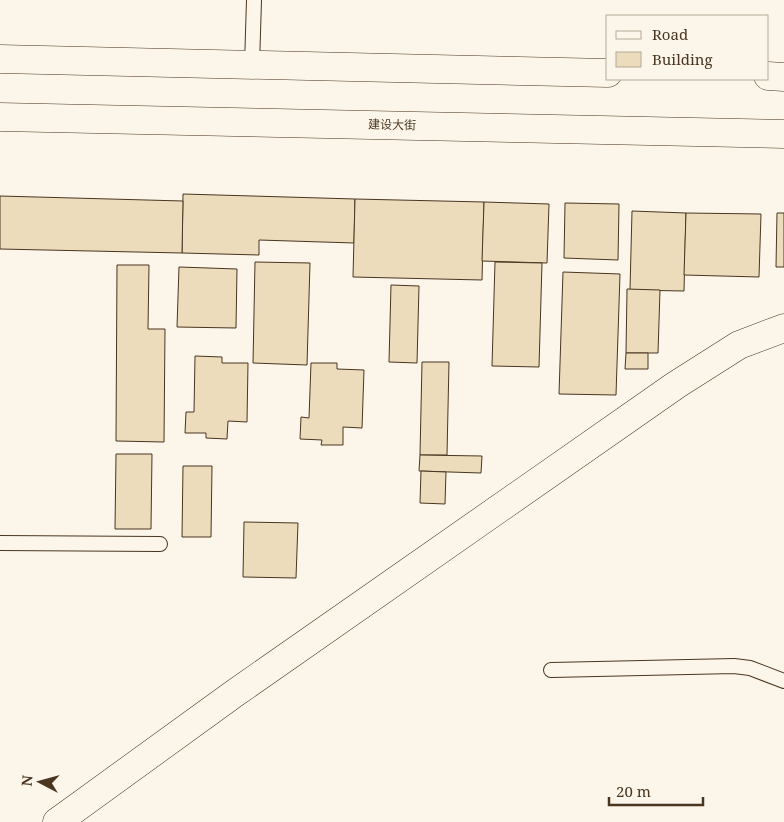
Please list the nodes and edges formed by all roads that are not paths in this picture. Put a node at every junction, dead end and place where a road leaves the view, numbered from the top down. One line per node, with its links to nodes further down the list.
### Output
1 (254, 0): 3 (lane)
2 (0, 60): 3 (main road)
3 (252, 65): 4 (main road)
4 (606, 73)
5 (769, 76): 6 (main road)
6 (784, 76)
7 (0, 117): 8 (main road, 建设大街)
8 (784, 134)
9 (784, 328): 14 (main road)
10 (0, 543): 11 (lane)
11 (160, 544)
12 (550, 670): 13 (lane)
13 (784, 681)
14 (57, 822)

